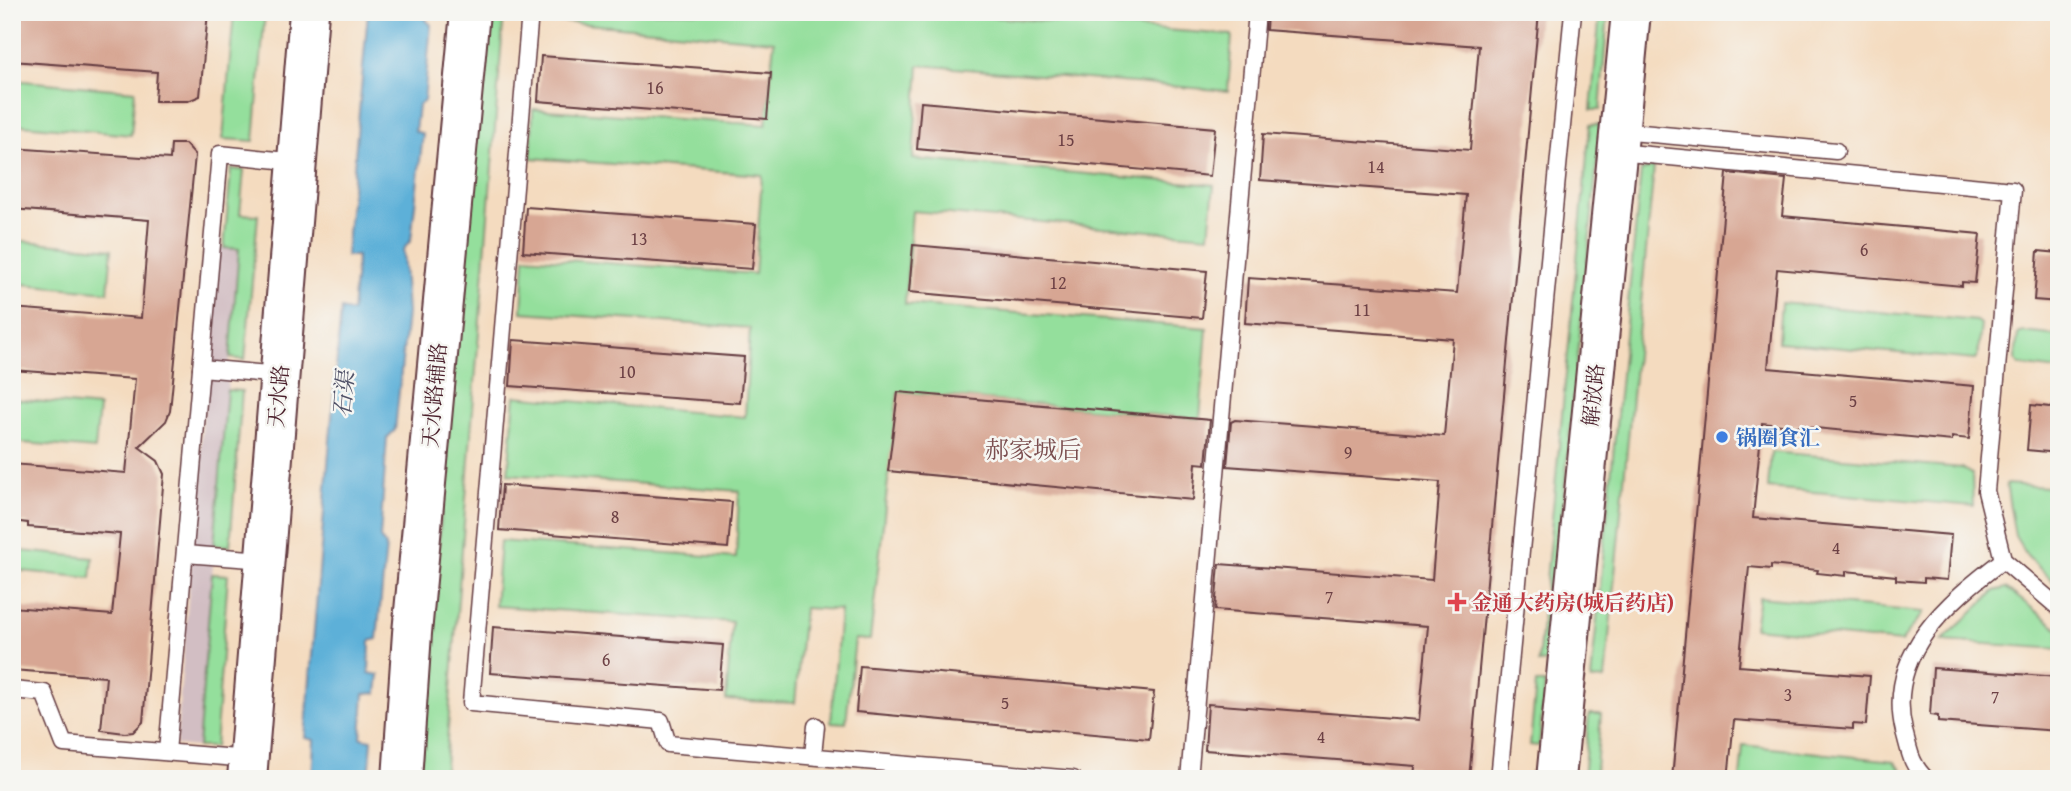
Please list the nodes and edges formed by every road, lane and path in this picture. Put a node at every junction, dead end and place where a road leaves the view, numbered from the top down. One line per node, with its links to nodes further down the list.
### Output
1 (309, 12): 9 (street, 天水路)
2 (470, 12): 21 (street, 天水路辅路)
3 (530, 12): 19 (lane)
4 (1257, 12): 23 (lane)
5 (1573, 12): 24 (lane)
6 (1631, 12): 7 (street, 解放路)
7 (1618, 142): 8 (lane); 14 (lane); 25 (street, 解放路)
8 (1836, 151)
9 (297, 162): 10 (lane); 11 (street, 天水路)
10 (201, 368): 11 (lane); 12 (lane)
11 (280, 375): 13 (street, 天水路)
12 (185, 554): 13 (lane); 18 (lane)
13 (265, 561): 20 (street, 天水路)
14 (2003, 561): 15 (lane); 26 (lane)
15 (2059, 608)
16 (12, 690): 18 (lane)
17 (816, 726): 19 (lane)
18 (167, 752): 20 (lane)
19 (813, 755): 22 (lane)
20 (248, 769)
21 (402, 779)
22 (1073, 779)
23 (1189, 779)
24 (1499, 779)
25 (1556, 779)
26 (1926, 779)

